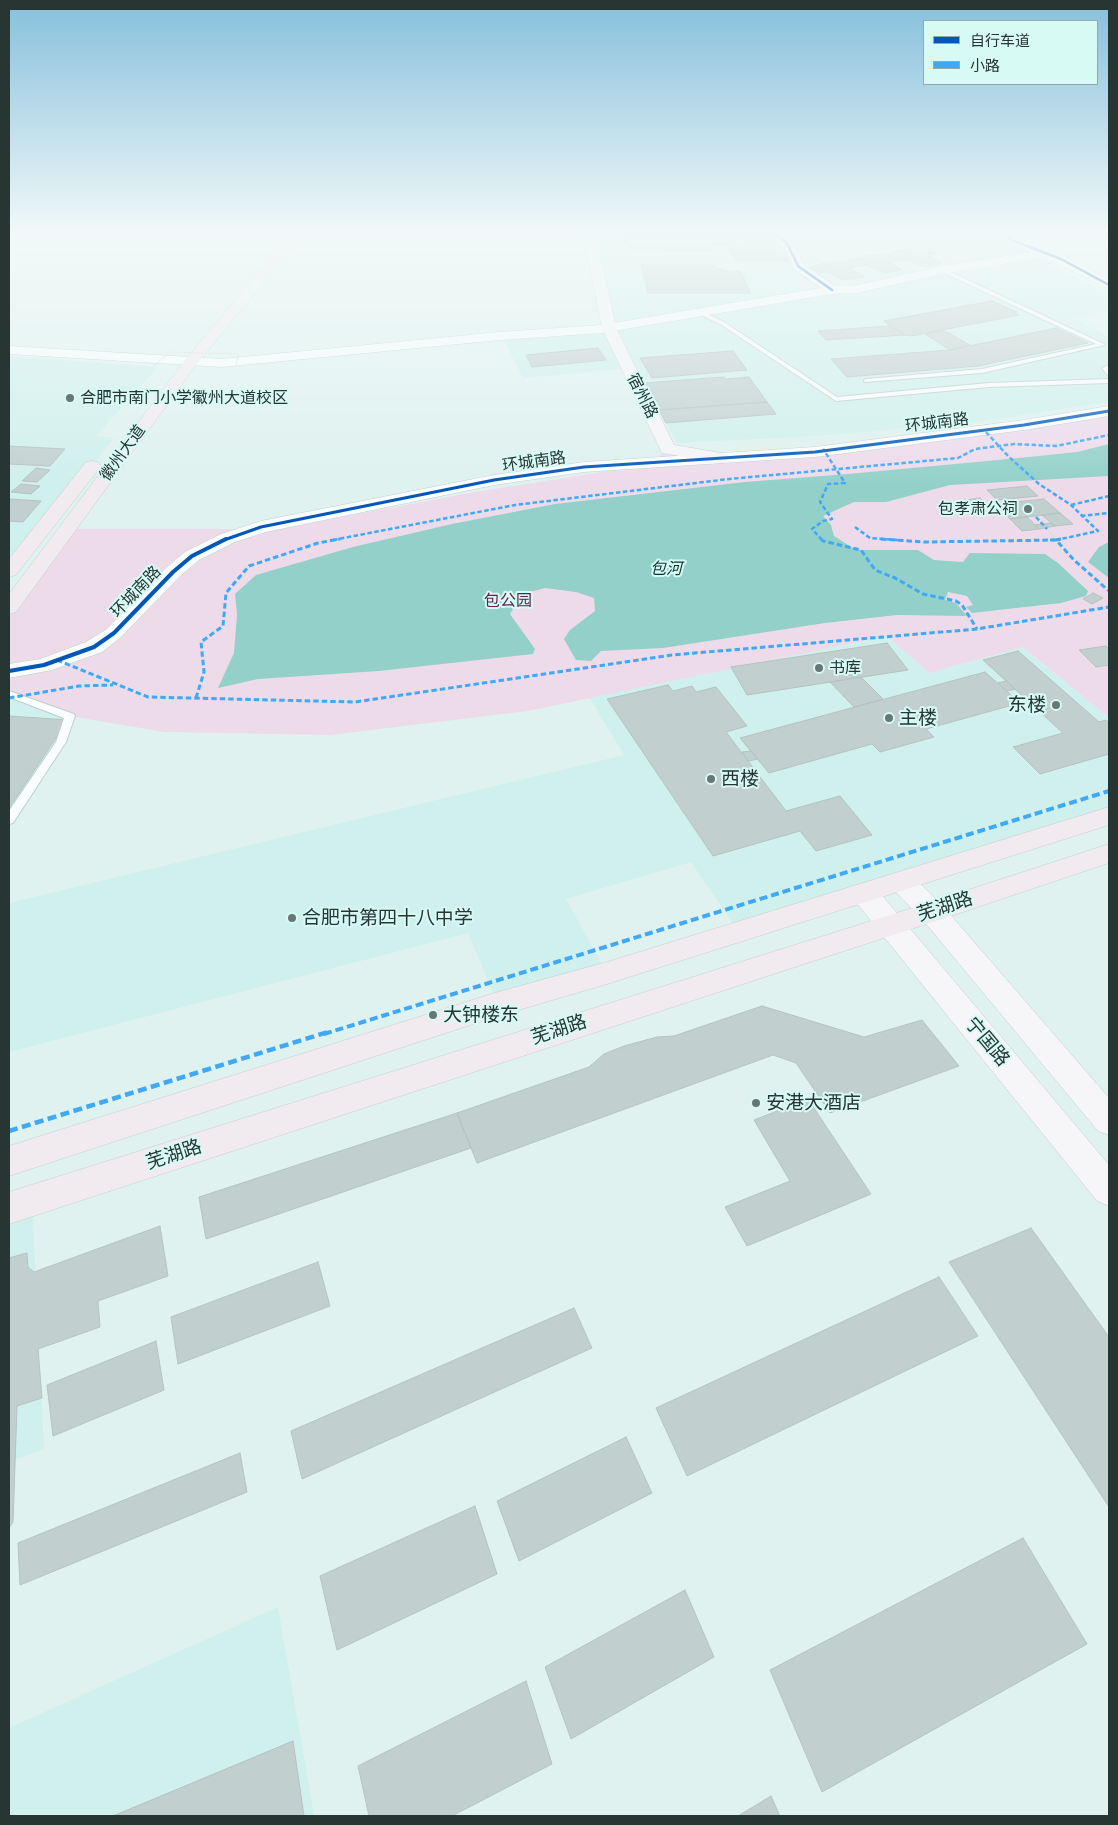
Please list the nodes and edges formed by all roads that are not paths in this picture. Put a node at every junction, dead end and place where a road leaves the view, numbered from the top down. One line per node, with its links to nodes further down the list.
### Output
1 (211, 317): 10 (main road, 徽州大道)
2 (228, 317): 11 (main road, 徽州大道)
3 (602, 317): 8 (main road, 宿州路)
4 (603, 317): 8 (main road, 宿州路)
5 (669, 317): 8 (street)
6 (710, 317): 15 (lane)
7 (1043, 317): 14 (lane)
8 (605, 328): 11 (street); 19 (main road, 宿州路); 20 (main road, 宿州路)
9 (9, 350): 10 (street)
10 (174, 361): 11 (street); 16 (main road, 徽州大道)
11 (191, 362): 22 (main road, 徽州大道)
12 (1109, 367): 13 (lane)
13 (1109, 375)
14 (866, 381)
15 (1109, 381)
16 (144, 400)
17 (1109, 411): 19 (street, 环城南路)
18 (102, 453): 21 (main road, 徽州大道)
19 (721, 458): 20 (street, 环城南路)
20 (652, 462): 23 (street, 环城南路)
21 (9, 571)
22 (9, 608)
23 (9, 671)
24 (9, 694): 26 (lane)
25 (1109, 816): 28 (main road, 芜湖路)
26 (9, 820)
27 (1109, 852): 30 (main road, 芜湖路)
28 (902, 882): 29 (main road, 芜湖路); 30 (main road)
29 (866, 894): 31 (main road, 宁国路); 33 (main road, 芜湖路)
30 (932, 912): 31 (main road, 芜湖路); 32 (main road)
31 (890, 924): 34 (main road, 宁国路); 35 (main road, 芜湖路)
32 (1109, 1121)
33 (9, 1161)
34 (1109, 1190)
35 (9, 1208)

